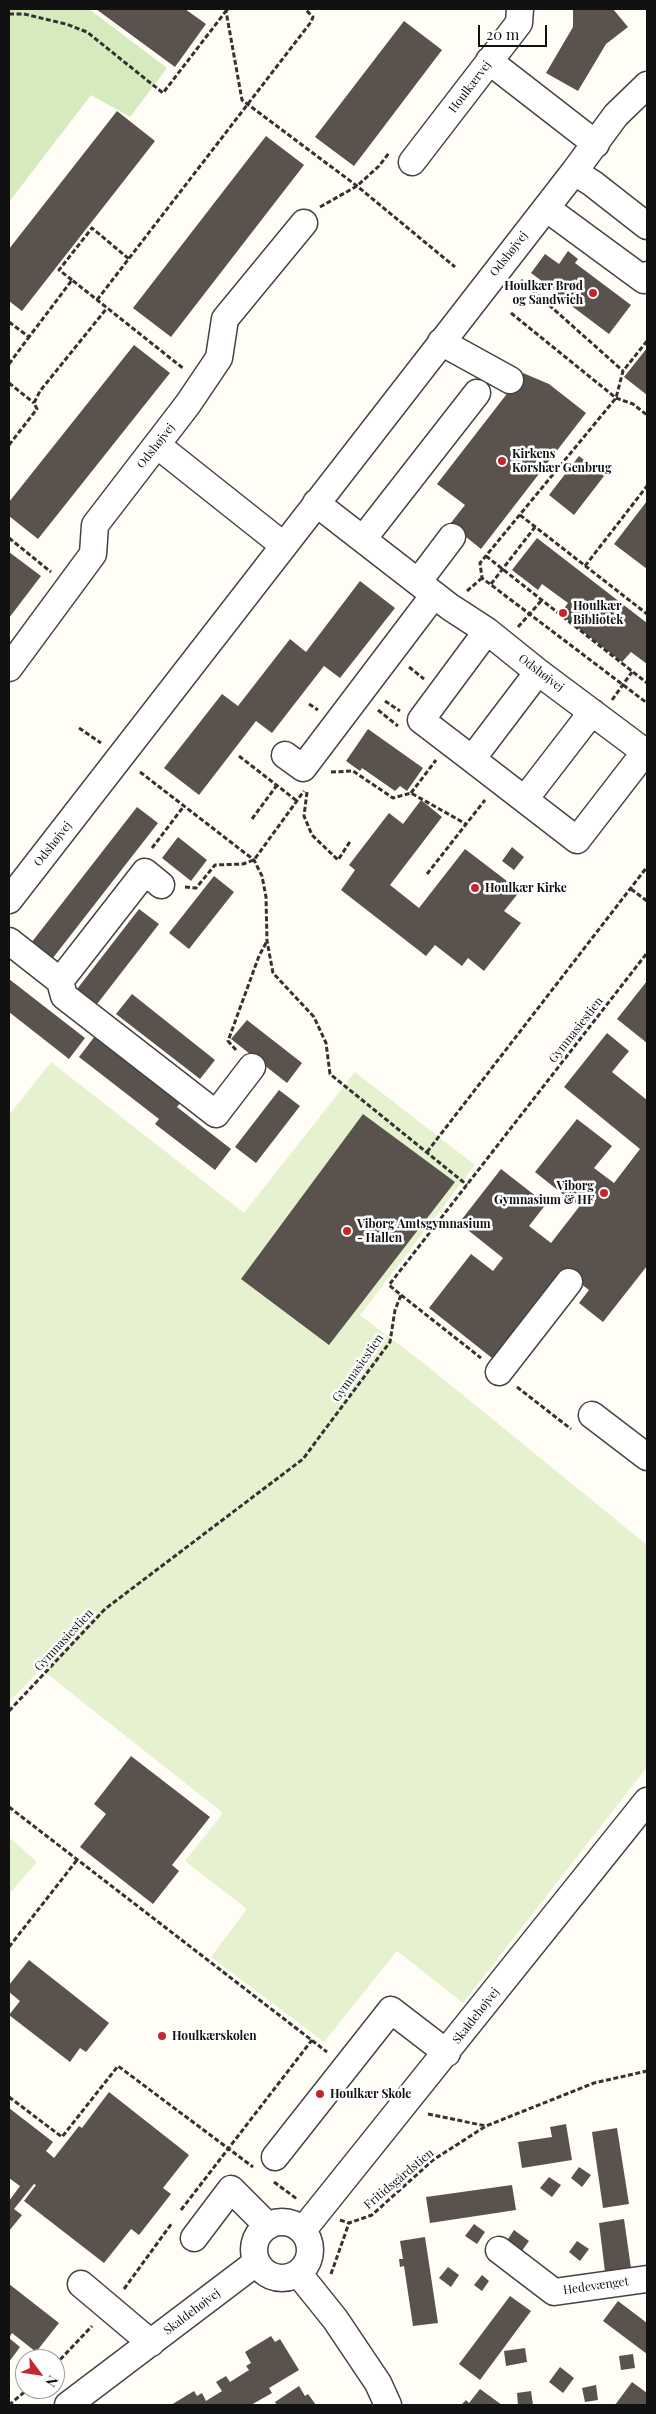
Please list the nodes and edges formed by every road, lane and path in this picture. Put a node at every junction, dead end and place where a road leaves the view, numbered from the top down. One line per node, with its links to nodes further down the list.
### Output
1 (305, 9): 7 (path)
2 (520, 9): 5 (street, Houlkærvej)
3 (226, 10): 4 (path); 7 (path)
4 (9, 14)
5 (489, 61): 8 (street); 9 (street, Houlkærvej)
6 (647, 85): 8 (street, Odshøjvej)
7 (248, 106): 11 (path); 15 (path)
8 (596, 144): 10 (street, Odshøjvej)
9 (401, 156): 11 (path)
10 (574, 172): 12 (street, Odshøjvej); 14 (street)
11 (357, 186): 13 (path); 17 (path)
12 (546, 208): 16 (street, Odshøjvej); 18 (street)
13 (304, 224): 30 (street, Odshøjvej)
14 (647, 226)
15 (130, 258): 19 (path); 20 (path)
16 (502, 264): 26 (street, Odshøjvej); 28 (path)
17 (455, 267)
18 (647, 275)
19 (72, 280): 20 (path); 24 (path)
20 (97, 300): 21 (path)
21 (107, 308): 30 (path); 34 (path)
22 (511, 313): 33 (path)
23 (9, 322): 24 (path)
24 (29, 337): 27 (path)
25 (647, 341): 28 (path)
26 (441, 342): 29 (street); 39 (street, Odshøjvej)
27 (9, 364)
28 (624, 371): 33 (path)
29 (510, 380)
30 (202, 383): 37 (street, Odshøjvej)
31 (9, 384): 34 (path)
32 (476, 393): 44 (street)
33 (616, 398): 35 (path); 40 (path)
34 (34, 402): 36 (path)
35 (647, 415)
36 (9, 445)
37 (157, 445): 45 (street); 50 (street, Odshøjvej)
38 (647, 486): 47 (path)
39 (316, 503): 44 (street, Odshøjvej); 45 (street, Odshøjvej)
40 (520, 515): 41 (path); 46 (path)
41 (535, 527): 47 (path); 48 (path)
42 (452, 537): 51 (street)
43 (9, 538): 50 (path)
44 (363, 539): 51 (street, Odshøjvej)
45 (283, 545): 69 (street, Odshøjvej)
46 (486, 556): 48 (path); 49 (path)
47 (585, 566): 54 (path)
48 (501, 570): 49 (path); 52 (path)
49 (491, 584): 53 (path)
50 (69, 586): 57 (street, Odshøjvej)
51 (426, 588): 55 (street, Odshøjvej); 56 (street)
52 (541, 601): 53 (path); 59 (path)
53 (529, 612): 55 (path); 61 (path)
54 (647, 614)
55 (496, 638): 58 (street, Odshøjvej); 62 (street)
56 (390, 652): 62 (path); 67 (street)
57 (9, 668)
58 (538, 672): 64 (street, Odshøjvej); 71 (street)
59 (632, 672): 60 (path); 61 (path)
60 (647, 683)
61 (624, 685): 63 (path); 64 (path)
62 (442, 694): 71 (street)
63 (647, 703)
64 (596, 714): 66 (street, Odshøjvej); 77 (street)
65 (79, 728): 69 (path)
66 (646, 752): 77 (street)
67 (285, 755)
68 (239, 756): 73 (path)
69 (121, 757): 79 (path); 88 (street, Odshøjvej)
70 (438, 757): 75 (path)
71 (472, 759): 77 (street)
72 (326, 772): 75 (path)
73 (277, 785): 78 (path); 80 (path)
74 (308, 786): 82 (path)
75 (411, 793): 81 (path)
76 (490, 793): 81 (path)
77 (525, 799)
78 (297, 801)
79 (184, 806): 83 (path); 86 (path)
80 (252, 819)
81 (466, 824): 85 (path)
82 (351, 840)
83 (254, 860): 86 (path); 91 (path)
84 (647, 867): 87 (path)
85 (426, 874)
86 (153, 879): 93 (street)
87 (631, 889): 89 (path); 95 (path)
88 (9, 900)
89 (647, 901)
90 (9, 941): 93 (street)
91 (267, 941): 94 (path); 95 (path)
92 (647, 953): 96 (path, Gymnasiestien)
93 (60, 981): 94 (street)
94 (252, 1066)
95 (427, 1152): 96 (path)
96 (467, 1185): 101 (path, Gymnasiestien)
97 (569, 1282): 98 (street)
98 (499, 1372)
99 (592, 1416): 100 (street)
100 (647, 1457)
101 (9, 1711)
102 (647, 1800): 107 (street, Skaldehøjvej)
103 (9, 1807): 104 (path)
104 (77, 1860): 105 (path); 106 (path)
105 (9, 1947)
106 (312, 2040): 108 (path); 113 (path)
107 (447, 2053): 108 (street); 111 (street, Skaldehøjvej)
108 (347, 2067): 114 (street)
109 (647, 2071): 112 (path, Fritidsgårdstien)
110 (9, 2097): 113 (path)
111 (400, 2108): 112 (path); 115 (street, Skaldehøjvej)
112 (486, 2126): 116 (path, Fritidsgårdstien)
113 (228, 2149): 114 (path); 125 (path)
114 (267, 2168): 115 (path)
115 (309, 2221): 116 (path); 117 (street); 121 (street)
116 (349, 2223): 123 (path)
117 (268, 2226): 118 (street); 120 (street)
118 (194, 2238)
119 (499, 2250): 122 (street, Hedevænget)
120 (257, 2262): 121 (street); 126 (street, Skaldehøjvej)
121 (298, 2273): 129 (street)
122 (647, 2279)
123 (334, 2280)
124 (80, 2284): 125 (street, Skaldehøjvej)
125 (109, 2308): 126 (street, Skaldehøjvej); 127 (path)
126 (151, 2343): 128 (street, Skaldehøjvej)
127 (65, 2355)
128 (68, 2405)
129 (388, 2405)

